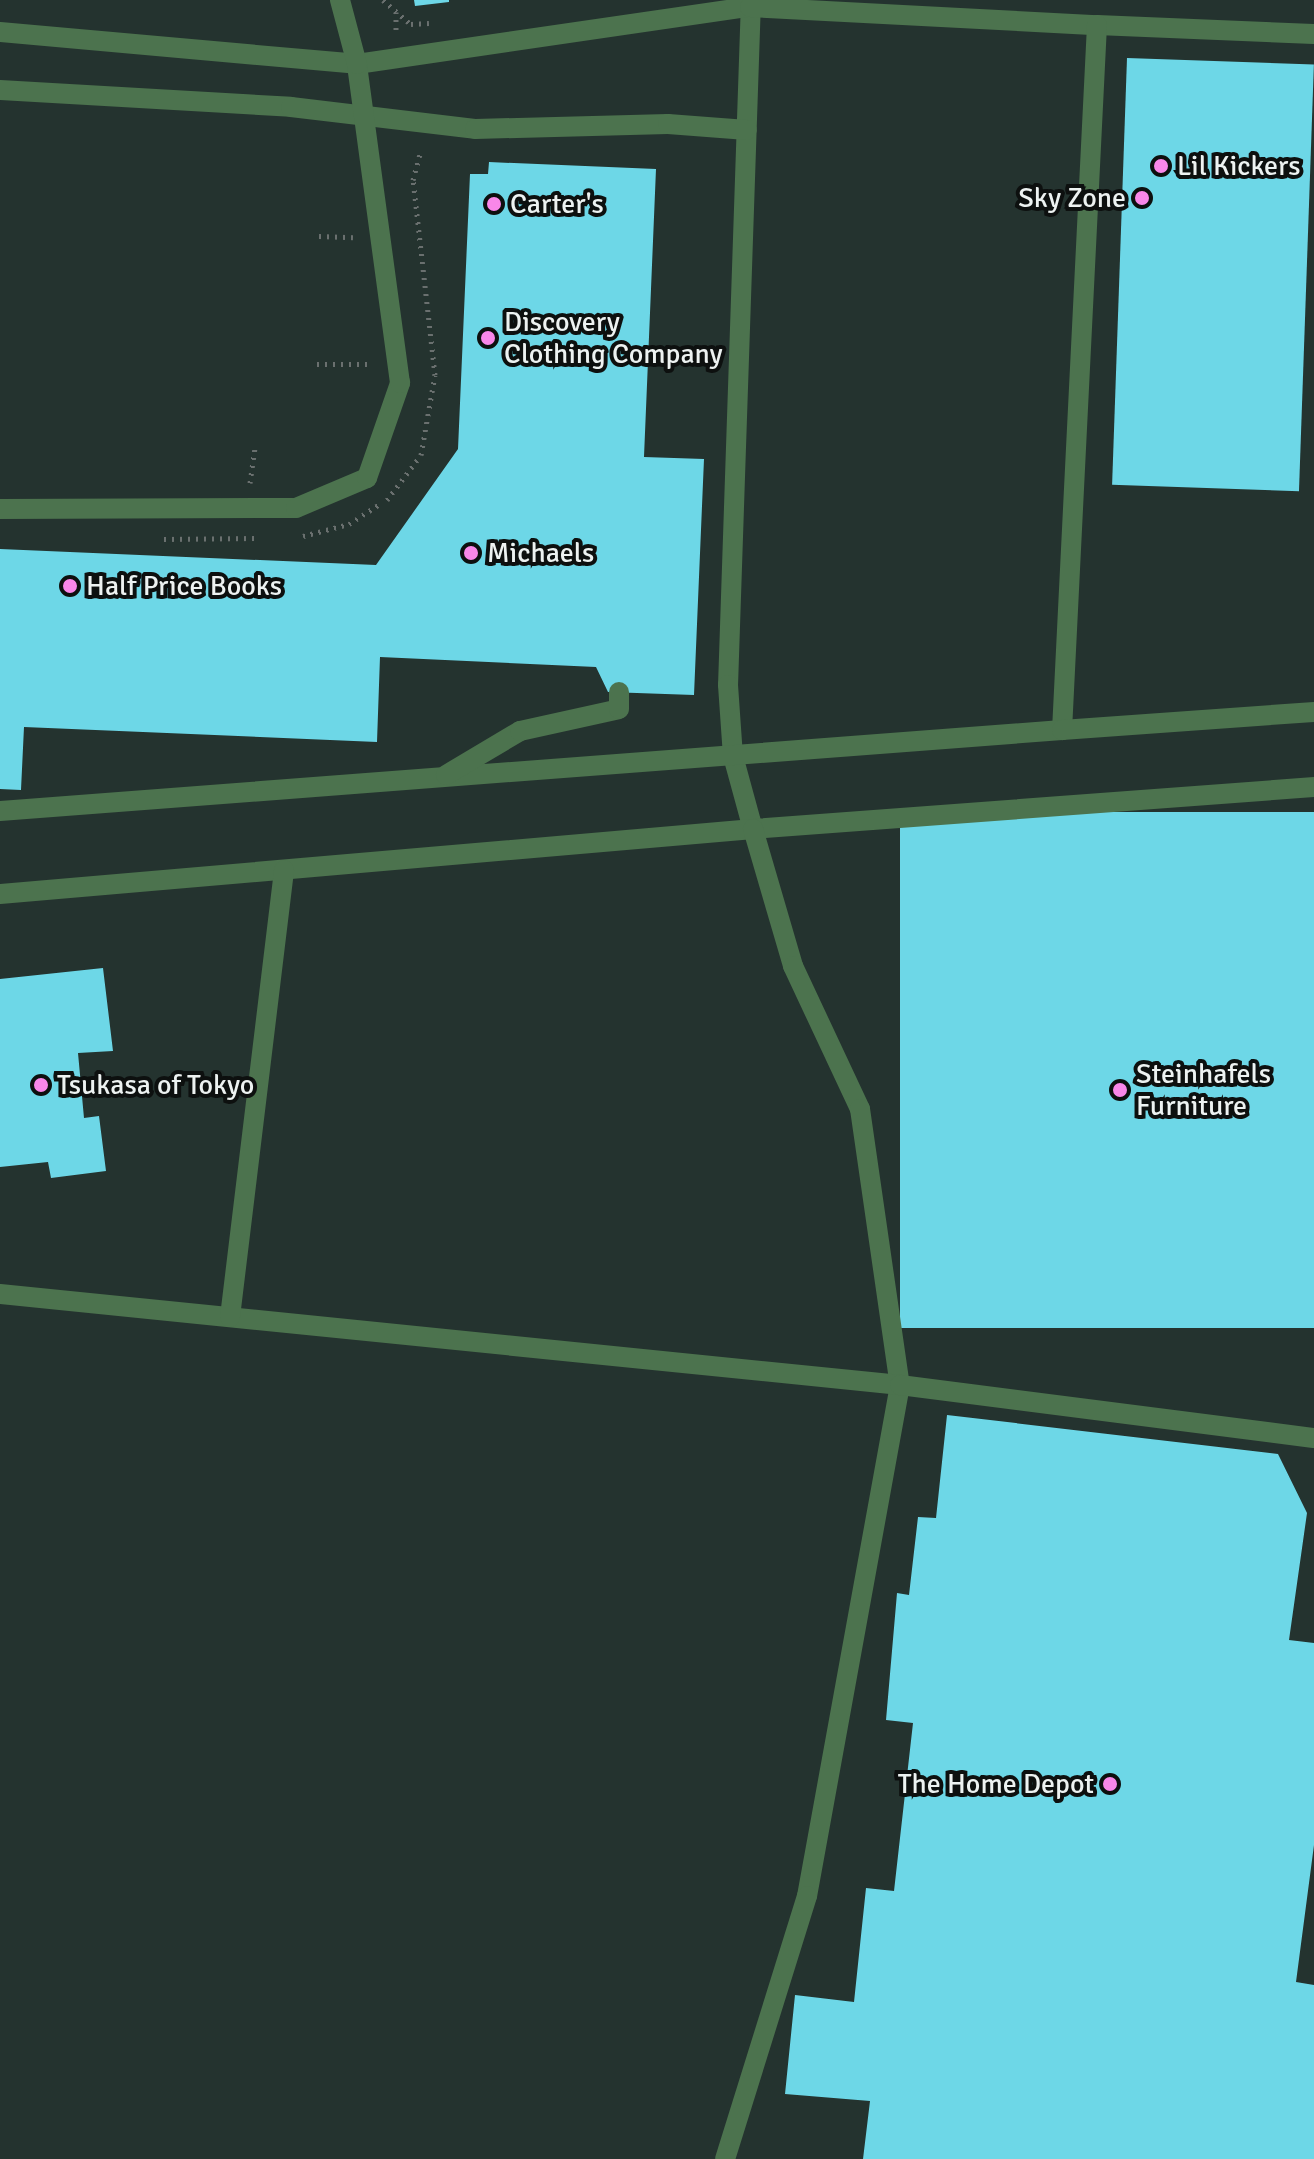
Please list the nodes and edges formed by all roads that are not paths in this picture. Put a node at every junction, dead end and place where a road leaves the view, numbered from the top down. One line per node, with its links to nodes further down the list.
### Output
1 (340, 0): 6 (lane)
2 (751, 4): 3 (lane); 6 (lane); 9 (lane)
3 (1097, 25): 5 (lane); 13 (lane)
4 (0, 32): 6 (lane)
5 (1314, 34)
6 (357, 64): 8 (lane)
7 (0, 90): 8 (lane)
8 (364, 120): 9 (lane); 10 (lane)
9 (747, 130): 14 (lane)
10 (0, 509)
11 (619, 692): 15 (lane)
12 (1314, 712): 13 (lane)
13 (1062, 730): 14 (lane)
14 (733, 756): 15 (lane); 18 (lane)
15 (441, 778): 17 (lane)
16 (1314, 787): 18 (lane)
17 (0, 811)
18 (753, 829): 19 (lane); 23 (lane)
19 (284, 870): 20 (lane); 22 (lane)
20 (0, 894)
21 (0, 1294): 22 (lane)
22 (230, 1317): 23 (lane)
23 (900, 1385): 24 (lane); 25 (lane)
24 (1314, 1438)
25 (725, 2159)

